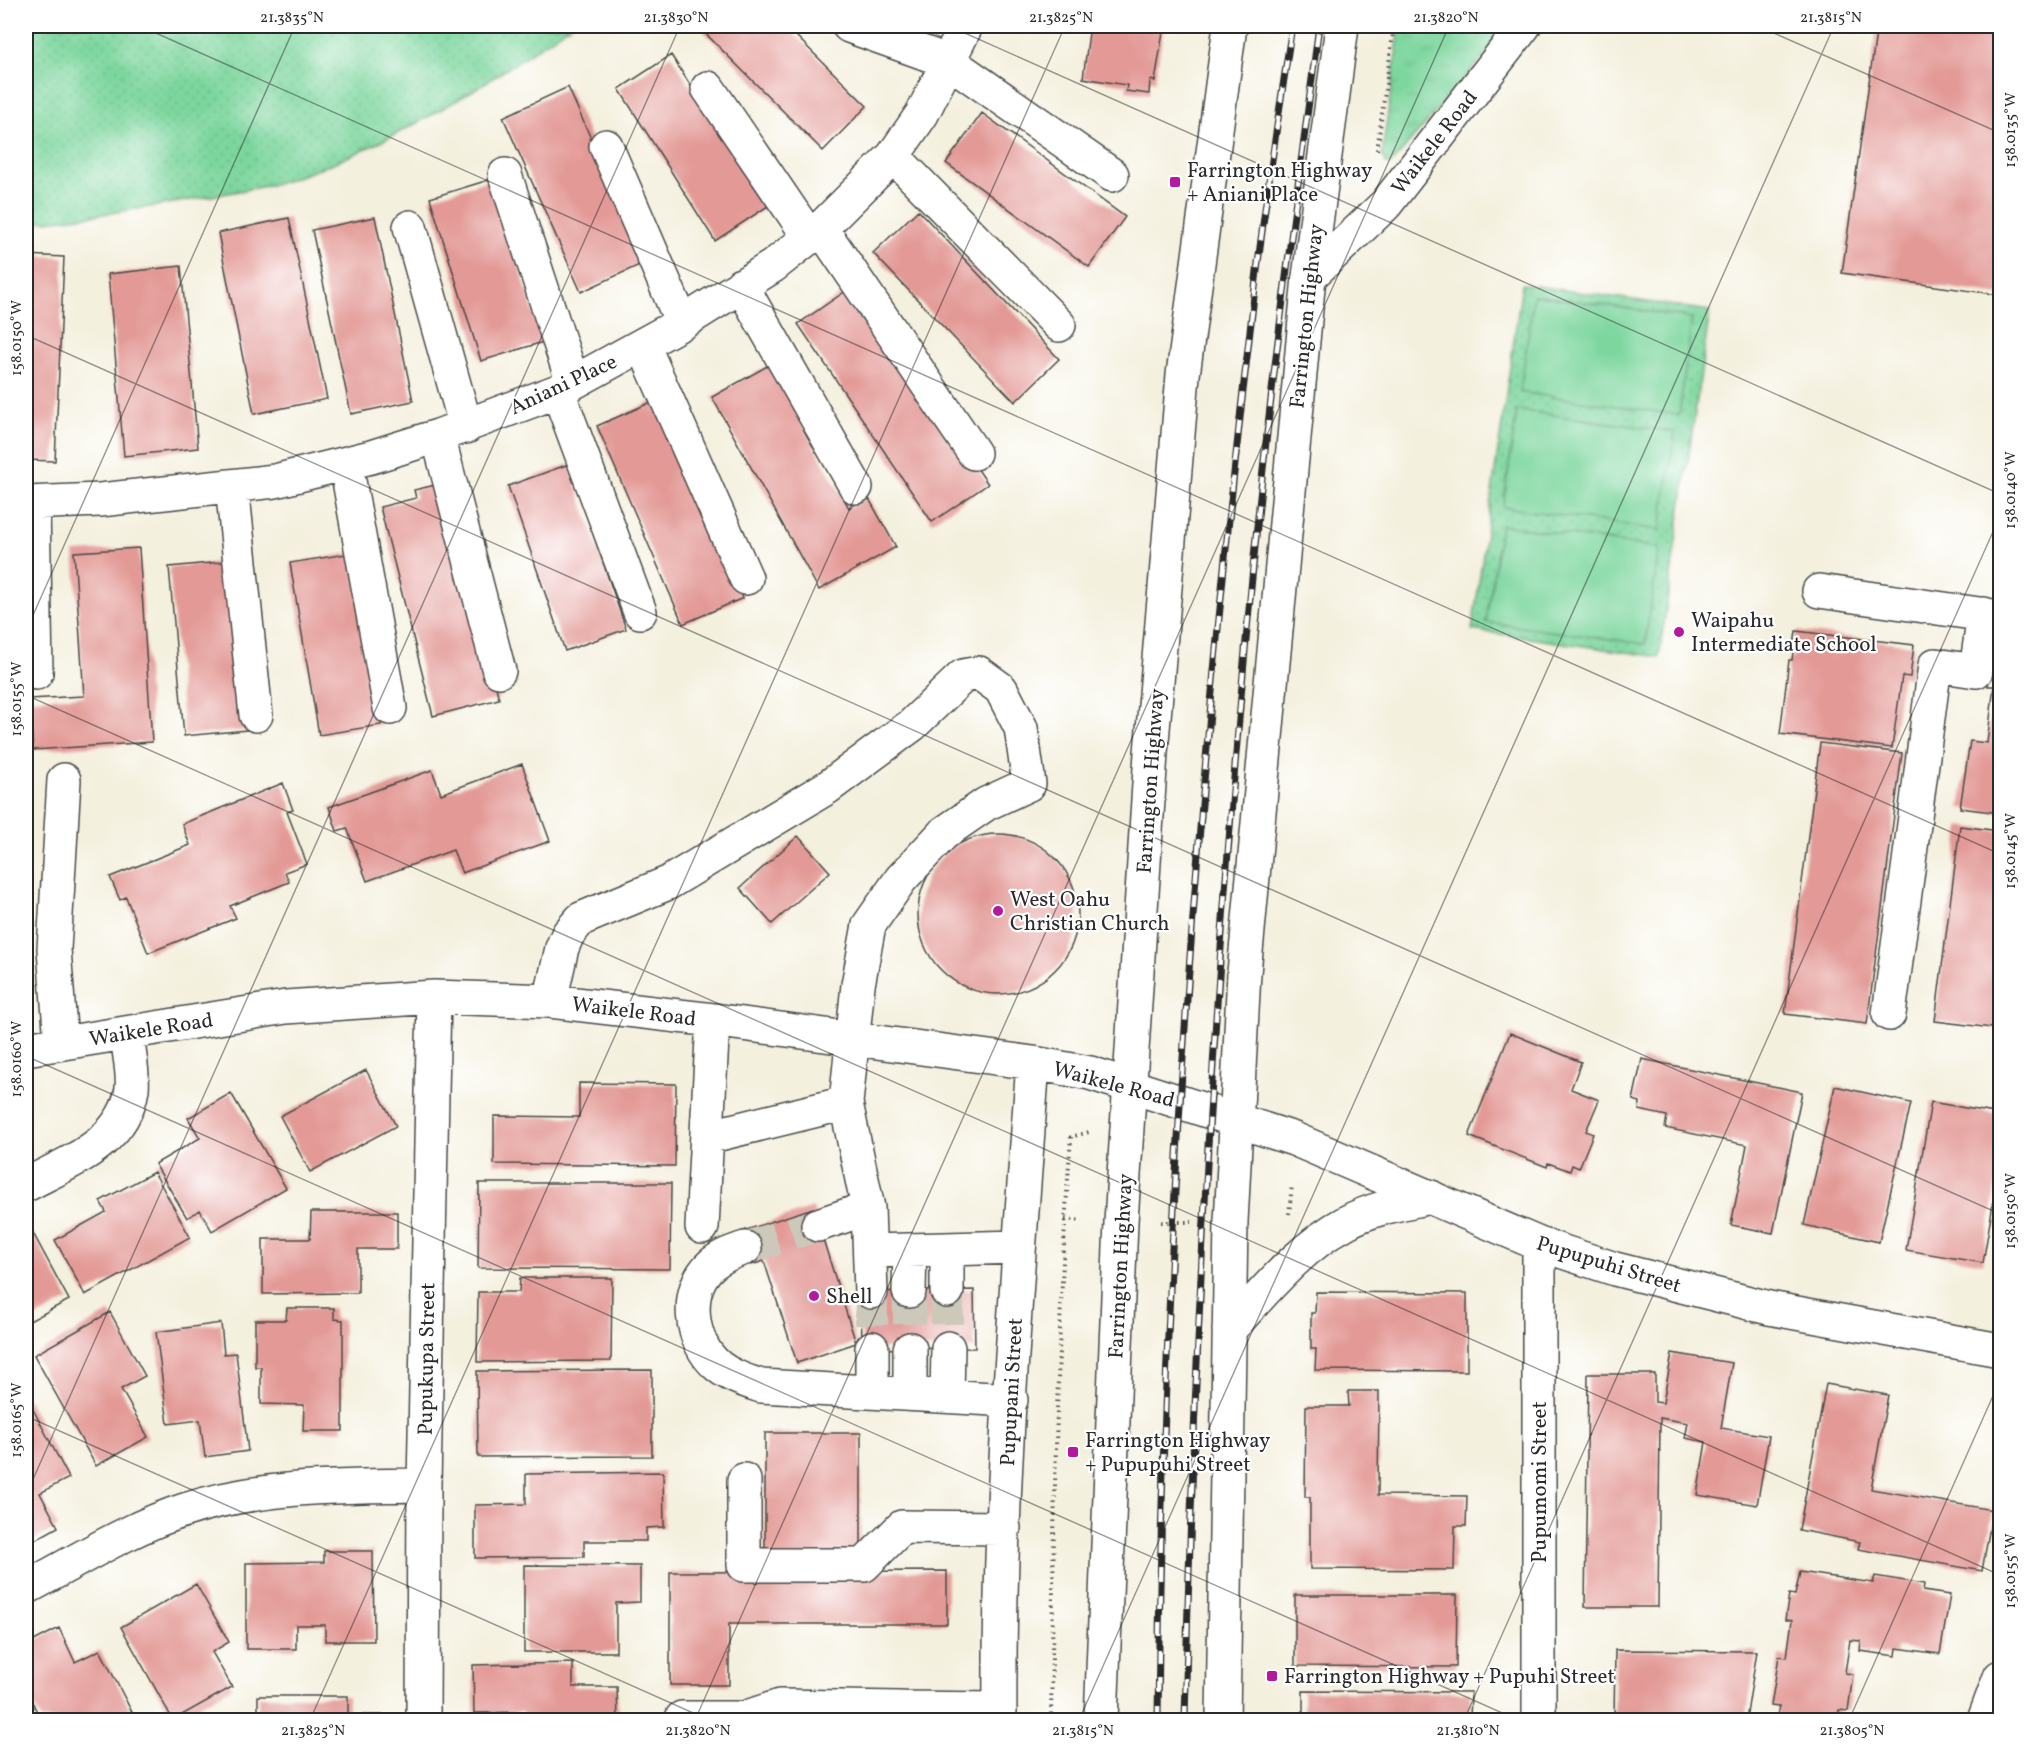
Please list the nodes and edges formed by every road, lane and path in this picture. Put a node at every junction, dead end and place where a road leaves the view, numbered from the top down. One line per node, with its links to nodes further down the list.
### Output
1 (849, 26): 7 (street)
2 (966, 26): 7 (street, Aniani Place)
3 (1230, 26): 46 (street, Farrington Highway)
4 (1342, 26): 16 (street, Farrington Highway)
5 (1394, 26): 11 (path)
6 (1524, 26): 16 (street, Waikele Road)
7 (950, 62): 10 (street, Aniani Place); 13 (street)
8 (708, 88): 15 (street)
9 (606, 146): 18 (street)
10 (893, 156): 15 (street, Aniani Place); 19 (street)
11 (1376, 162)
12 (505, 175): 21 (street)
13 (1112, 175)
14 (410, 227): 22 (street)
15 (816, 233): 17 (street, Aniani Place); 23 (street)
16 (1309, 277): 48 (street, Farrington Highway)
17 (741, 285): 18 (street, Aniani Place); 26 (street)
18 (682, 323): 20 (street, Aniani Place)
19 (1059, 325)
20 (643, 345): 21 (street, Aniani Place); 28 (street)
21 (566, 387): 22 (street, Aniani Place); 30 (street)
22 (452, 432): 24 (street, Aniani Place); 32 (street)
23 (974, 453)
24 (346, 464): 25 (street, Aniani Place); 34 (street)
25 (232, 486): 27 (street, Aniani Place); 35 (street)
26 (856, 487)
27 (29, 503): 33 (street)
28 (746, 578)
29 (1819, 591): 31 (street)
30 (640, 612)
31 (1992, 616): 39 (street)
32 (500, 671)
33 (36, 673)
34 (390, 708)
35 (256, 715)
36 (64, 780): 43 (street)
37 (434, 997): 38 (street, Waikele Road); 41 (street, Waikele Road); 79 (street, Pupukupa Street)
38 (550, 1001): 40 (street, Waikele Road); 42 (street)
39 (1889, 1014)
40 (713, 1020): 42 (street, Waikele Road); 49 (street)
41 (127, 1033): 43 (street, Waikele Road); 51 (street)
42 (854, 1038): 45 (street, Waikele Road); 47 (street)
43 (61, 1043): 44 (street, Waikele Road)
44 (26, 1049)
45 (1033, 1063): 46 (street, Waikele Road); 61 (street, Pupupani Street)
46 (1130, 1085): 48 (street, Waikele Road); 88 (street, Farrington Highway)
47 (846, 1103): 49 (street); 54 (street)
48 (1236, 1119): 53 (street, Pupupuhi Street); 69 (street, Farrington Highway)
49 (707, 1137): 59 (street)
50 (1071, 1137): 87 (path)
51 (26, 1185)
52 (1292, 1185): 55 (path)
53 (1431, 1197): 60 (street, Pupupuhi Street); 69 (street)
54 (868, 1208): 58 (street); 65 (street)
55 (1289, 1221)
56 (1161, 1222): 57 (path)
57 (1196, 1222)
58 (818, 1225)
59 (702, 1227)
60 (1539, 1244): 73 (street, Pupupuhi Street); 90 (street, Pupumomi Street)
61 (1018, 1247): 63 (street); 77 (street, Pupupani Street)
62 (745, 1248): 74 (street)
63 (947, 1248): 64 (street); 67 (street)
64 (910, 1250): 65 (street); 66 (street)
65 (871, 1251): 68 (street)
66 (909, 1291)
67 (947, 1291)
68 (871, 1292)
69 (1229, 1330): 89 (street, Farrington Highway)
70 (872, 1348): 74 (street)
71 (910, 1348): 75 (street)
72 (948, 1348): 76 (street)
73 (2001, 1350)
74 (872, 1392): 75 (street)
75 (910, 1394): 76 (street)
76 (947, 1396): 77 (street)
77 (1011, 1400): 80 (street, Pupupani Street)
78 (744, 1480): 80 (street)
79 (424, 1485): 81 (street); 85 (street, Pupukupa Street)
80 (1004, 1528): 84 (street, Pupupani Street)
81 (26, 1588)
82 (2001, 1677): 91 (street)
83 (901, 1714): 84 (street); 86 (street)
84 (1000, 1715)
85 (423, 1720)
86 (682, 1720)
87 (1051, 1720)
88 (1101, 1720)
89 (1223, 1720)
90 (1539, 1720)
91 (1984, 1720)

